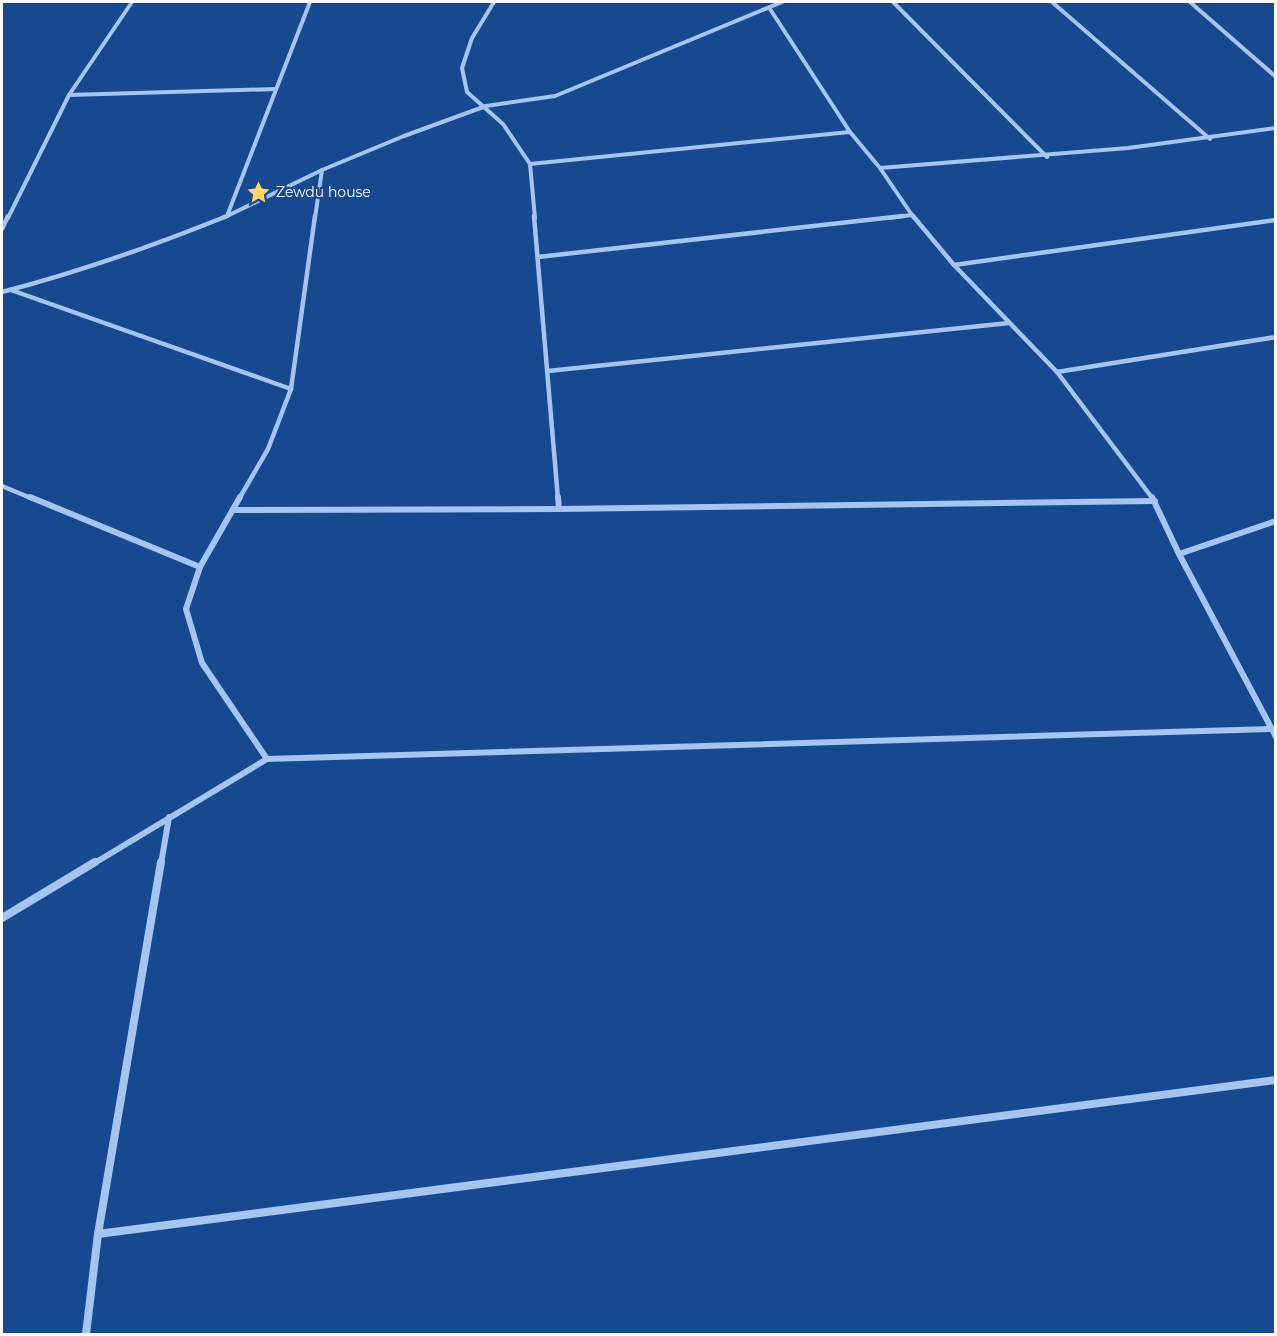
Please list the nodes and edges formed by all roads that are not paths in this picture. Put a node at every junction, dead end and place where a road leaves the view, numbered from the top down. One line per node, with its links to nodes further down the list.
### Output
1 (132, 2): 11 (street)
2 (310, 2): 10 (street)
3 (494, 2): 12 (street)
4 (782, 2): 8 (street)
5 (893, 2): 16 (street)
6 (1052, 2): 15 (street)
7 (1190, 2): 9 (street)
8 (770, 9): 12 (street); 14 (street)
9 (1275, 77)
10 (276, 89): 11 (street); 20 (street)
11 (69, 95): 23 (street)
12 (486, 106): 17 (street); 19 (street)
13 (1275, 128): 15 (street)
14 (850, 132): 17 (street); 18 (street)
15 (1210, 140): 16 (street)
16 (1047, 157): 18 (street)
17 (530, 164): 24 (street)
18 (880, 168): 21 (street)
19 (322, 170): 20 (street); 32 (street)
20 (227, 216): 26 (street)
21 (912, 216): 24 (street); 25 (street)
22 (1275, 220): 25 (street)
23 (2, 229)
24 (538, 257): 30 (street)
25 (954, 264): 28 (street)
26 (10, 290): 27 (street); 32 (street)
27 (2, 292)
28 (1009, 323): 30 (street); 31 (street)
29 (1275, 337): 31 (street)
30 (548, 371): 35 (street)
31 (1057, 372): 34 (street)
32 (291, 389): 36 (street)
33 (2, 486): 39 (street)
34 (1155, 501): 35 (street); 38 (street)
35 (559, 509): 36 (street)
36 (233, 510): 39 (street)
37 (1275, 521): 38 (street)
38 (1179, 554): 40 (street)
39 (200, 567): 42 (street)
40 (1271, 729): 41 (street); 42 (street)
41 (1275, 737)
42 (267, 759): 43 (street)
43 (169, 817): 44 (street); 46 (street)
44 (2, 918)
45 (1275, 1080): 46 (street)
46 (98, 1234): 47 (street)
47 (86, 1335)

